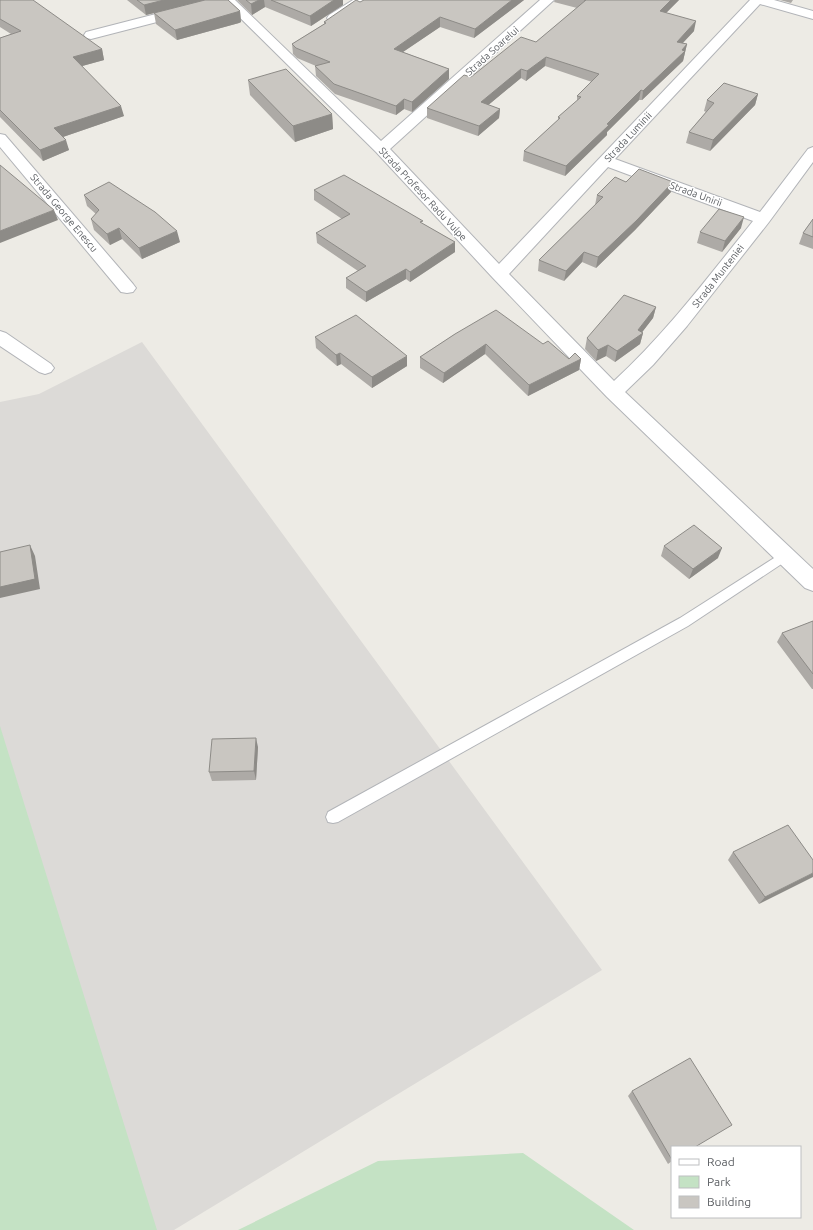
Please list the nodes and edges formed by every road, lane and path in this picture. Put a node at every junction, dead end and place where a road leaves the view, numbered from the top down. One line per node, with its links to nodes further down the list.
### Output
1 (228, 0): 5 (street); 11 (street, Strada Profesor Radu Vulpe)
2 (362, 0): 8 (street)
3 (548, 0): 11 (street, Strada Soarelui)
4 (759, 0): 7 (street); 13 (street, Strada Luminii)
5 (212, 4)
6 (197, 8): 9 (street)
7 (813, 15)
8 (325, 25)
9 (91, 35)
10 (0, 138): 16 (street, Strada George Enescu)
11 (381, 149): 15 (street, Strada Profesor Radu Vulpe)
12 (813, 152): 14 (street, Strada Munteniei)
13 (606, 161): 14 (street, Strada Unirii); 15 (street, Strada Luminii)
14 (764, 219): 19 (street, Strada Munteniei)
15 (499, 274): 19 (street, Strada Profesor Radu Vulpe)
16 (128, 288)
17 (0, 338): 18 (street)
18 (45, 368)
19 (614, 392): 20 (street, Strada Profesor Radu Vulpe)
20 (785, 556): 21 (street, Strada Profesor Radu Vulpe); 22 (lane)
21 (813, 582)
22 (333, 817)

